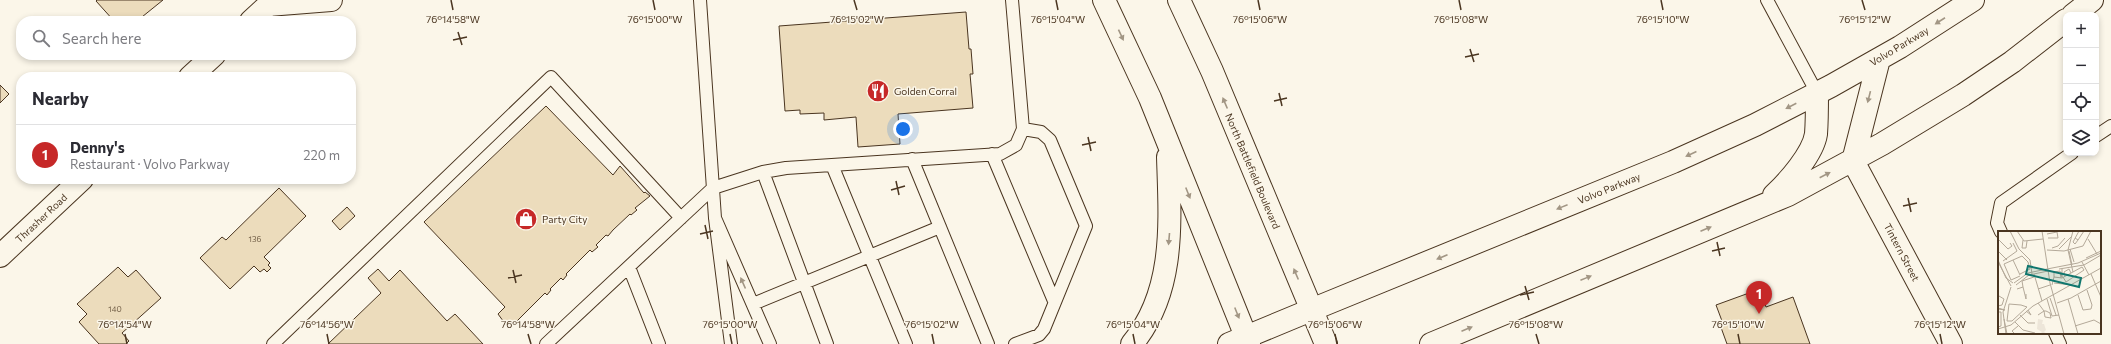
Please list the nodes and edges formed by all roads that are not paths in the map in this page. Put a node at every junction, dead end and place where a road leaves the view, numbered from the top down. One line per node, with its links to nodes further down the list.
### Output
1 (331, 0): 9 (street)
2 (700, 0): 28 (lane)
3 (1012, 0): 18 (lane)
4 (1104, 0): 20 (street, one-way to 20)
5 (1179, 0): 40 (street, North Battlefield Boulevard, one-way to 5)
6 (1767, 0): 16 (lane)
7 (1973, 0): 13 (street, Volvo Parkway, one-way to 13)
8 (2092, 0): 10 (street)
9 (271, 2): 11 (street)
10 (2077, 12)
11 (256, 16)
12 (2063, 22): 24 (street)
13 (1878, 59): 16 (street, Volvo Parkway); 24 (street, one-way to 24)
14 (209, 60): 15 (street)
15 (195, 72)
16 (1817, 93): 29 (street); 40 (street, Volvo Parkway, one-way to 40)
17 (2111, 126): 19 (lane)
18 (1023, 129): 21 (lane); 38 (lane)
19 (2099, 134)
20 (1168, 144): 42 (street, one-way to 42); 52 (street, one-way to 52)
21 (992, 154): 23 (lane); 38 (lane)
22 (2068, 156): 33 (lane)
23 (912, 160): 25 (lane); 32 (lane)
24 (1853, 160): 29 (street, one-way to 24); 55 (street, Tintern Street)
25 (832, 165): 26 (lane); 35 (lane)
26 (762, 172): 28 (lane); 37 (lane)
27 (77, 184): 34 (street, Thrasher Road)
28 (712, 188): 30 (lane); 31 (lane)
29 (1764, 204): 54 (street, one-way to 29)
30 (681, 218): 36 (lane); 43 (lane)
31 (715, 218): 39 (lane, one-way to 31); 46 (lane)
32 (940, 227): 35 (lane); 50 (lane)
33 (2001, 231)
34 (0, 256)
35 (870, 256): 37 (lane); 49 (lane)
36 (629, 267): 44 (lane); 45 (lane)
37 (805, 282): 39 (lane); 48 (lane)
38 (1054, 301): 51 (lane)
39 (753, 304): 47 (lane)
40 (1311, 310): 42 (street, Volvo Parkway); 53 (street, North Battlefield Boulevard)
41 (2055, 334): 56 (lane)
42 (1241, 342)
43 (273, 344)
44 (546, 344)
45 (659, 344)
46 (731, 344)
47 (770, 344)
48 (827, 344)
49 (906, 344)
50 (988, 344)
51 (1015, 344)
52 (1132, 344)
53 (1326, 344)
54 (1431, 344)
55 (1951, 344)
56 (2060, 344)

